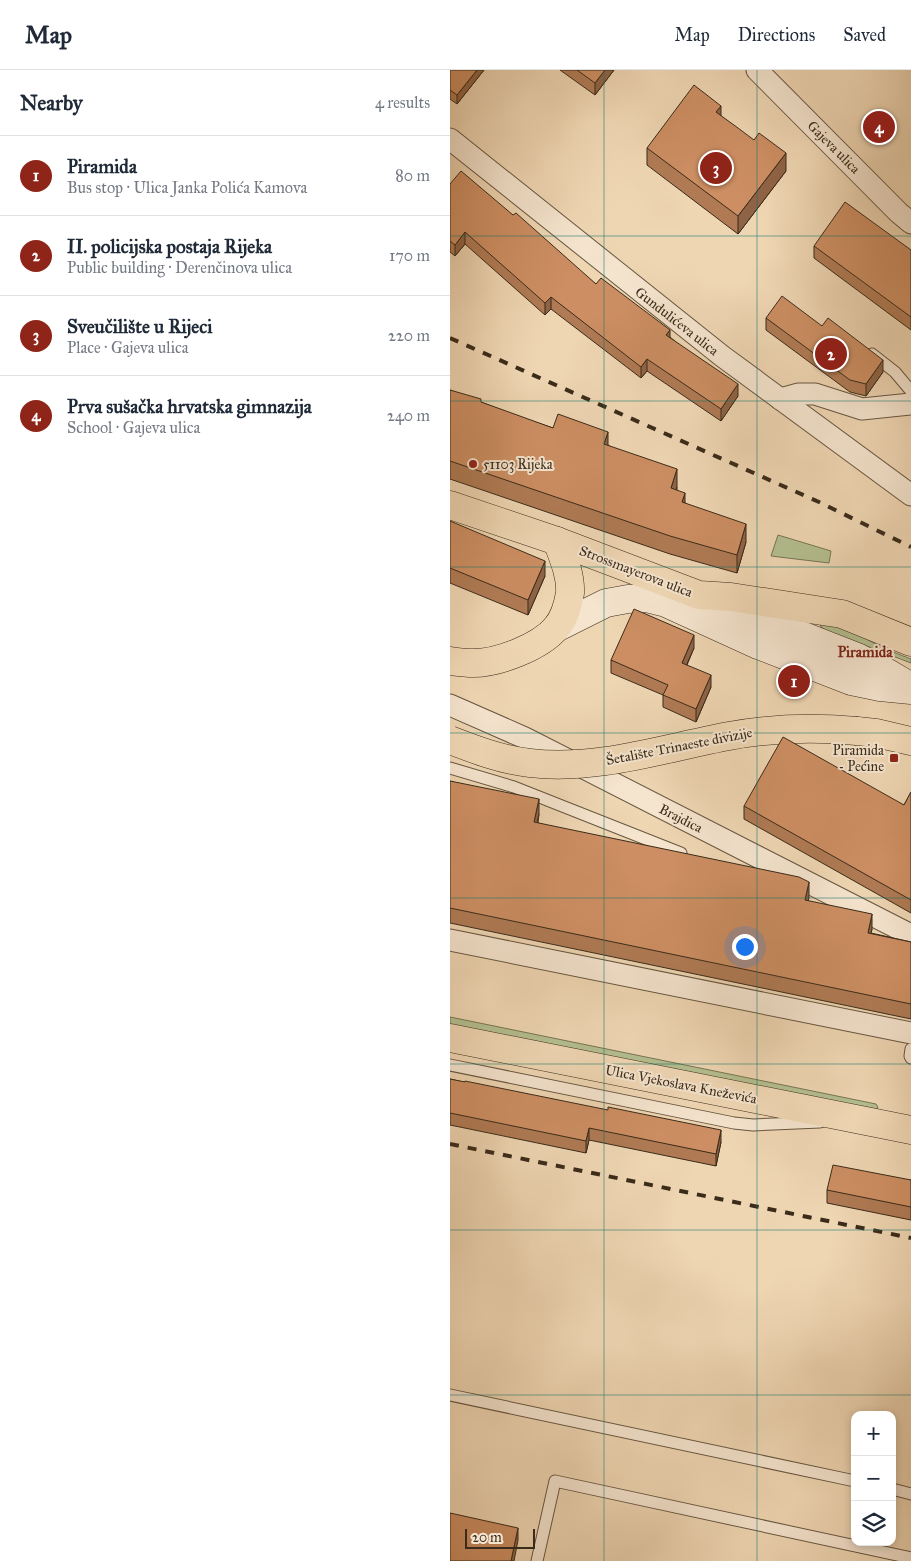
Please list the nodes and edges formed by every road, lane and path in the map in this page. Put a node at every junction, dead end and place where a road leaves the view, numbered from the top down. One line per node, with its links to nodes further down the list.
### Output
1 (757, 70): 3 (street, Gajeva ulica)
2 (450, 139): 6 (street, Gundulićeva ulica)
3 (911, 223)
4 (865, 349): 5 (lane)
5 (911, 391)
6 (780, 399): 7 (street); 8 (street, Gundulićeva ulica)
7 (911, 404)
8 (911, 494)
9 (450, 505): 10 (main road, Strossmayerova ulica)
10 (557, 541): 11 (main road, Strossmayerova ulica); 12 (main road)
11 (699, 595): 13 (main road, Strossmayerova ulica); 15 (main road)
12 (556, 628): 14 (main road); 15 (main road)
13 (911, 642)
14 (450, 661)
15 (911, 689)
16 (450, 705): 21 (street, Brajdica)
17 (450, 740): 18 (main road, Šetalište Trinaeste divizije, bridge)
18 (911, 741)
19 (450, 768): 20 (lane)
20 (681, 853)
21 (911, 935)
22 (450, 940): 23 (street)
23 (911, 1033)
24 (450, 1038): 28 (main road, Ulica Vjekoslava Kneževića)
25 (911, 1049): 26 (lane)
26 (911, 1058)
27 (450, 1065): 28 (lane)
28 (860, 1120): 29 (main road, Ulica Vjekoslava Kneževića)
29 (911, 1130)
30 (450, 1395): 31 (lane)
31 (851, 1480)
32 (896, 1491): 33 (lane)
33 (911, 1494)
34 (911, 1558): 35 (lane)
35 (537, 1561)

